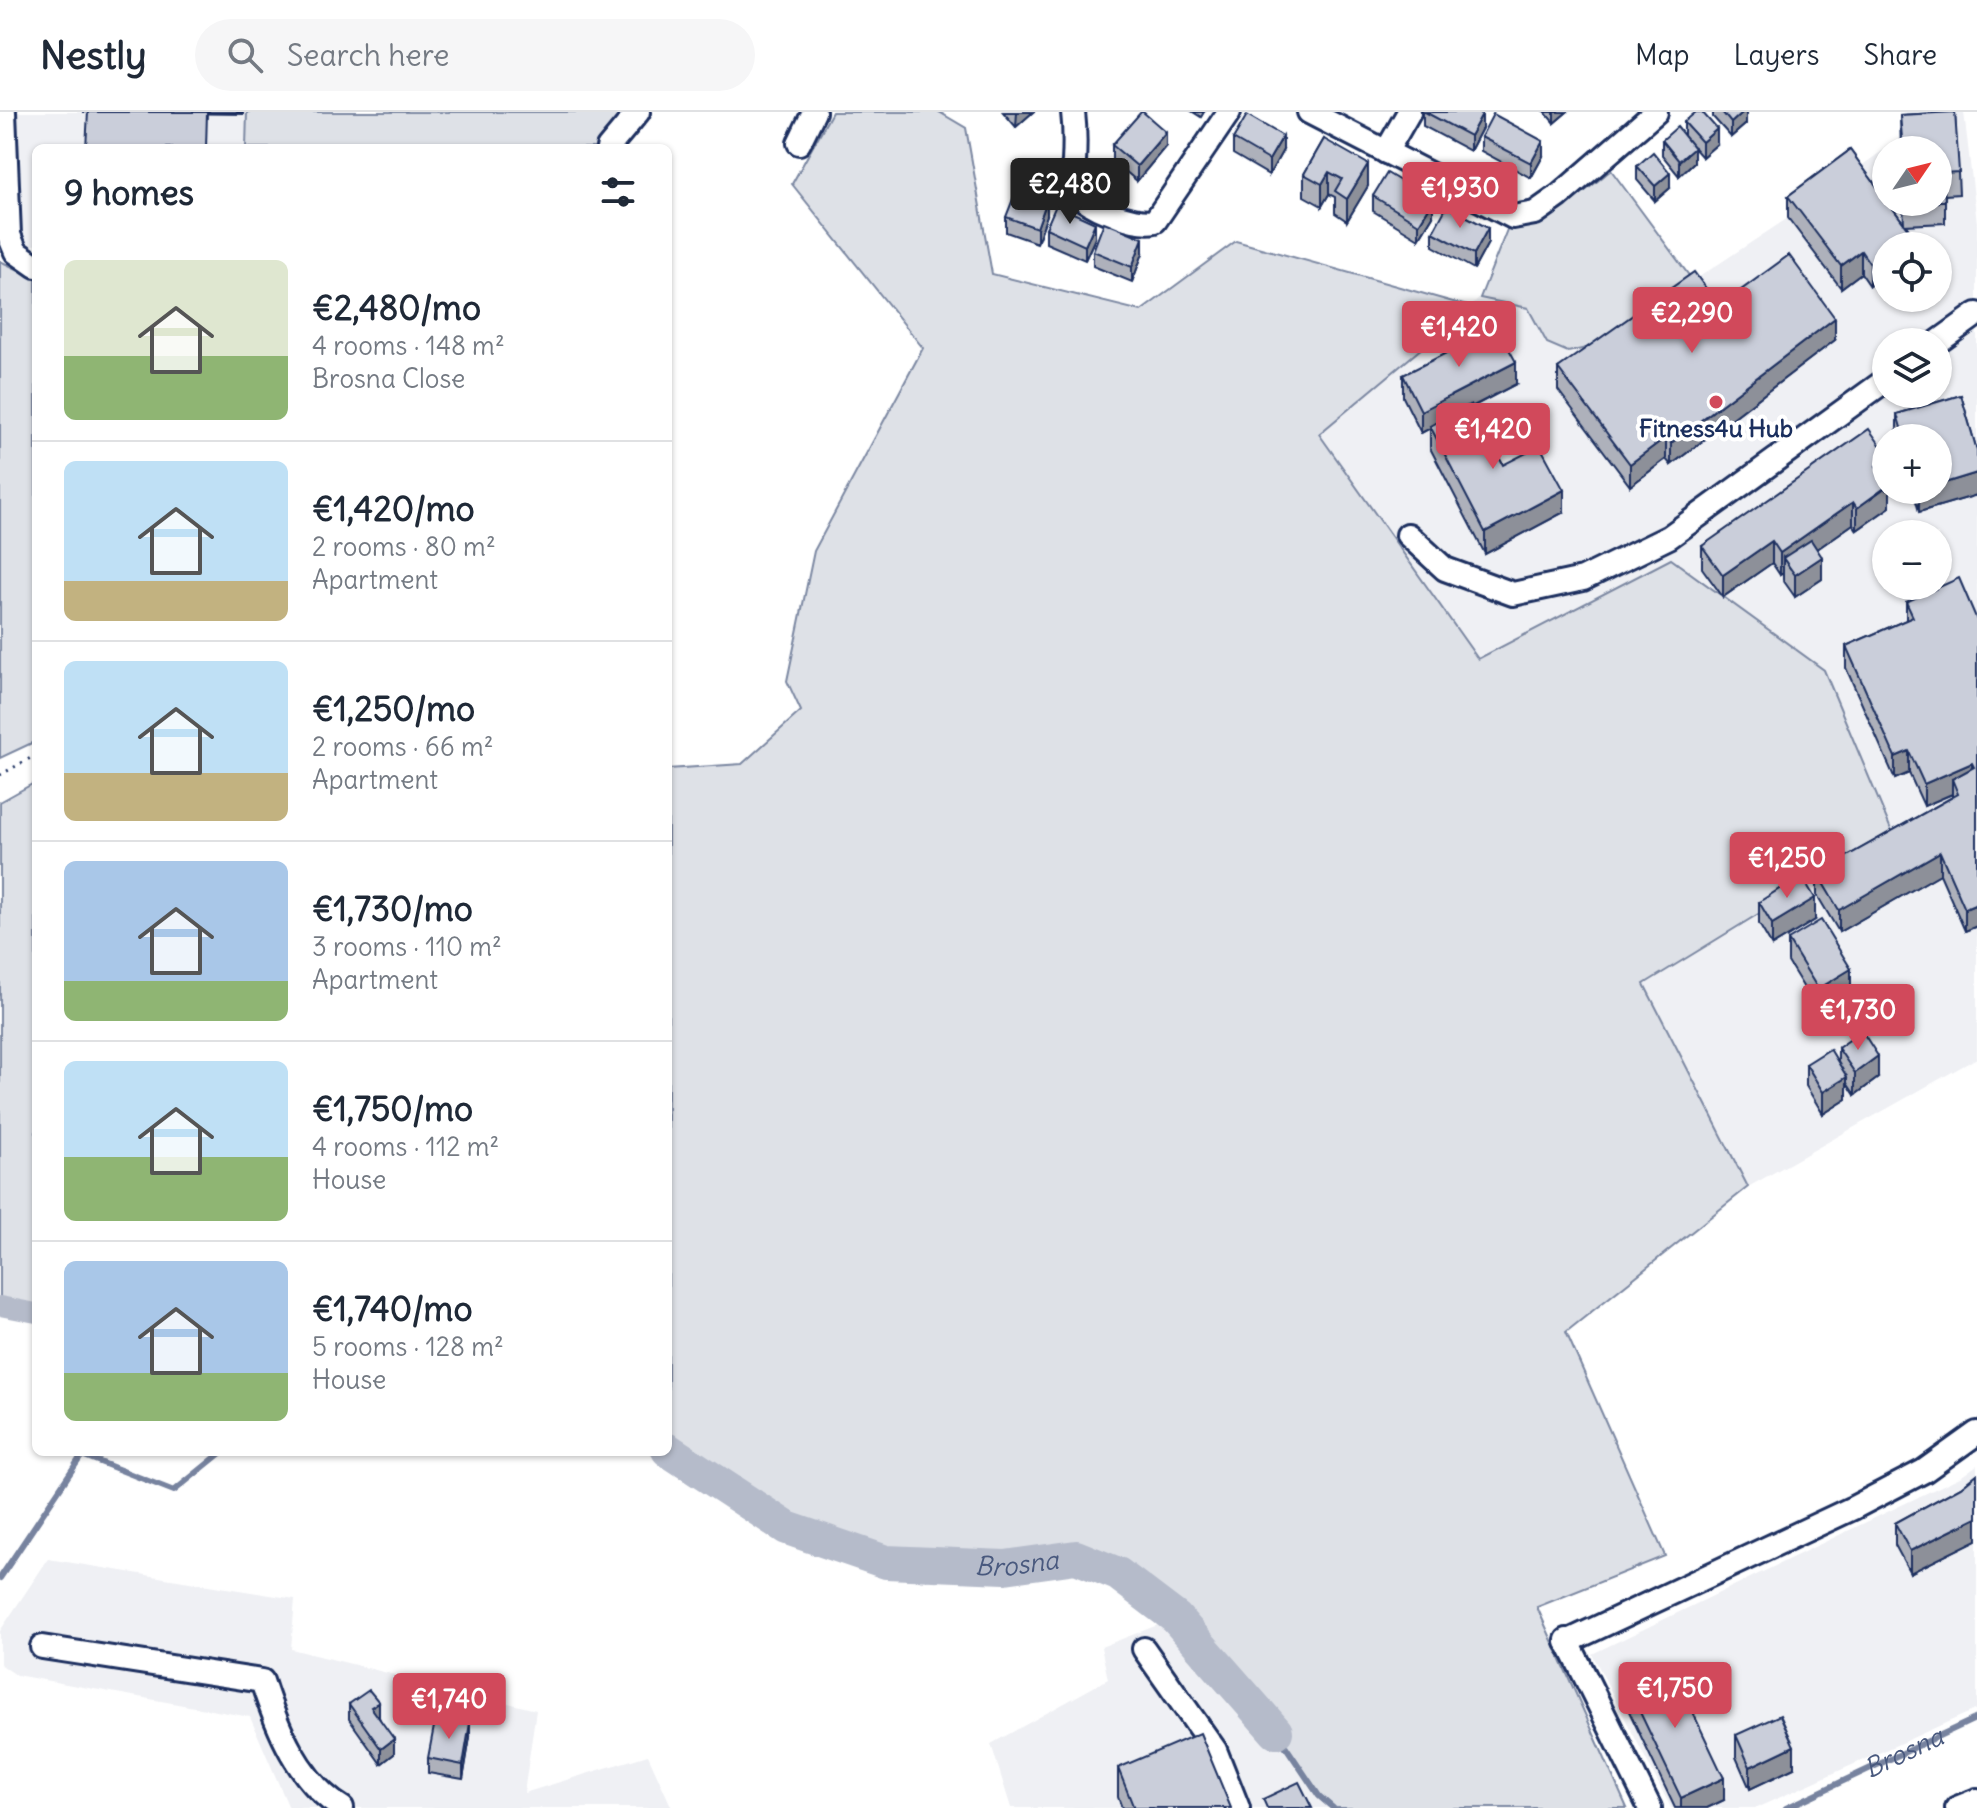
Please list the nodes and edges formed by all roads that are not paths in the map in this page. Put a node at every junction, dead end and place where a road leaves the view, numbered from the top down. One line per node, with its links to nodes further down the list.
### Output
1 (4, 112): 12 (street)
2 (638, 112): 10 (street)
3 (814, 112): 9 (street)
4 (1073, 112): 5 (street)
5 (1229, 112)
6 (1309, 112): 11 (street)
7 (1409, 112): 11 (street)
8 (1656, 112): 11 (street)
9 (799, 143)
10 (611, 144)
11 (1386, 152)
12 (32, 263)
13 (1977, 314): 14 (street)
14 (1952, 332)
15 (1872, 390): 16 (street)
16 (1408, 535)
17 (1977, 1433): 23 (street)
18 (42, 1647): 21 (street)
19 (1144, 1649): 22 (street)
20 (1977, 1800): 24 (street)
21 (342, 1808)
22 (1238, 1808)
23 (1650, 1808)
24 (1957, 1808)

